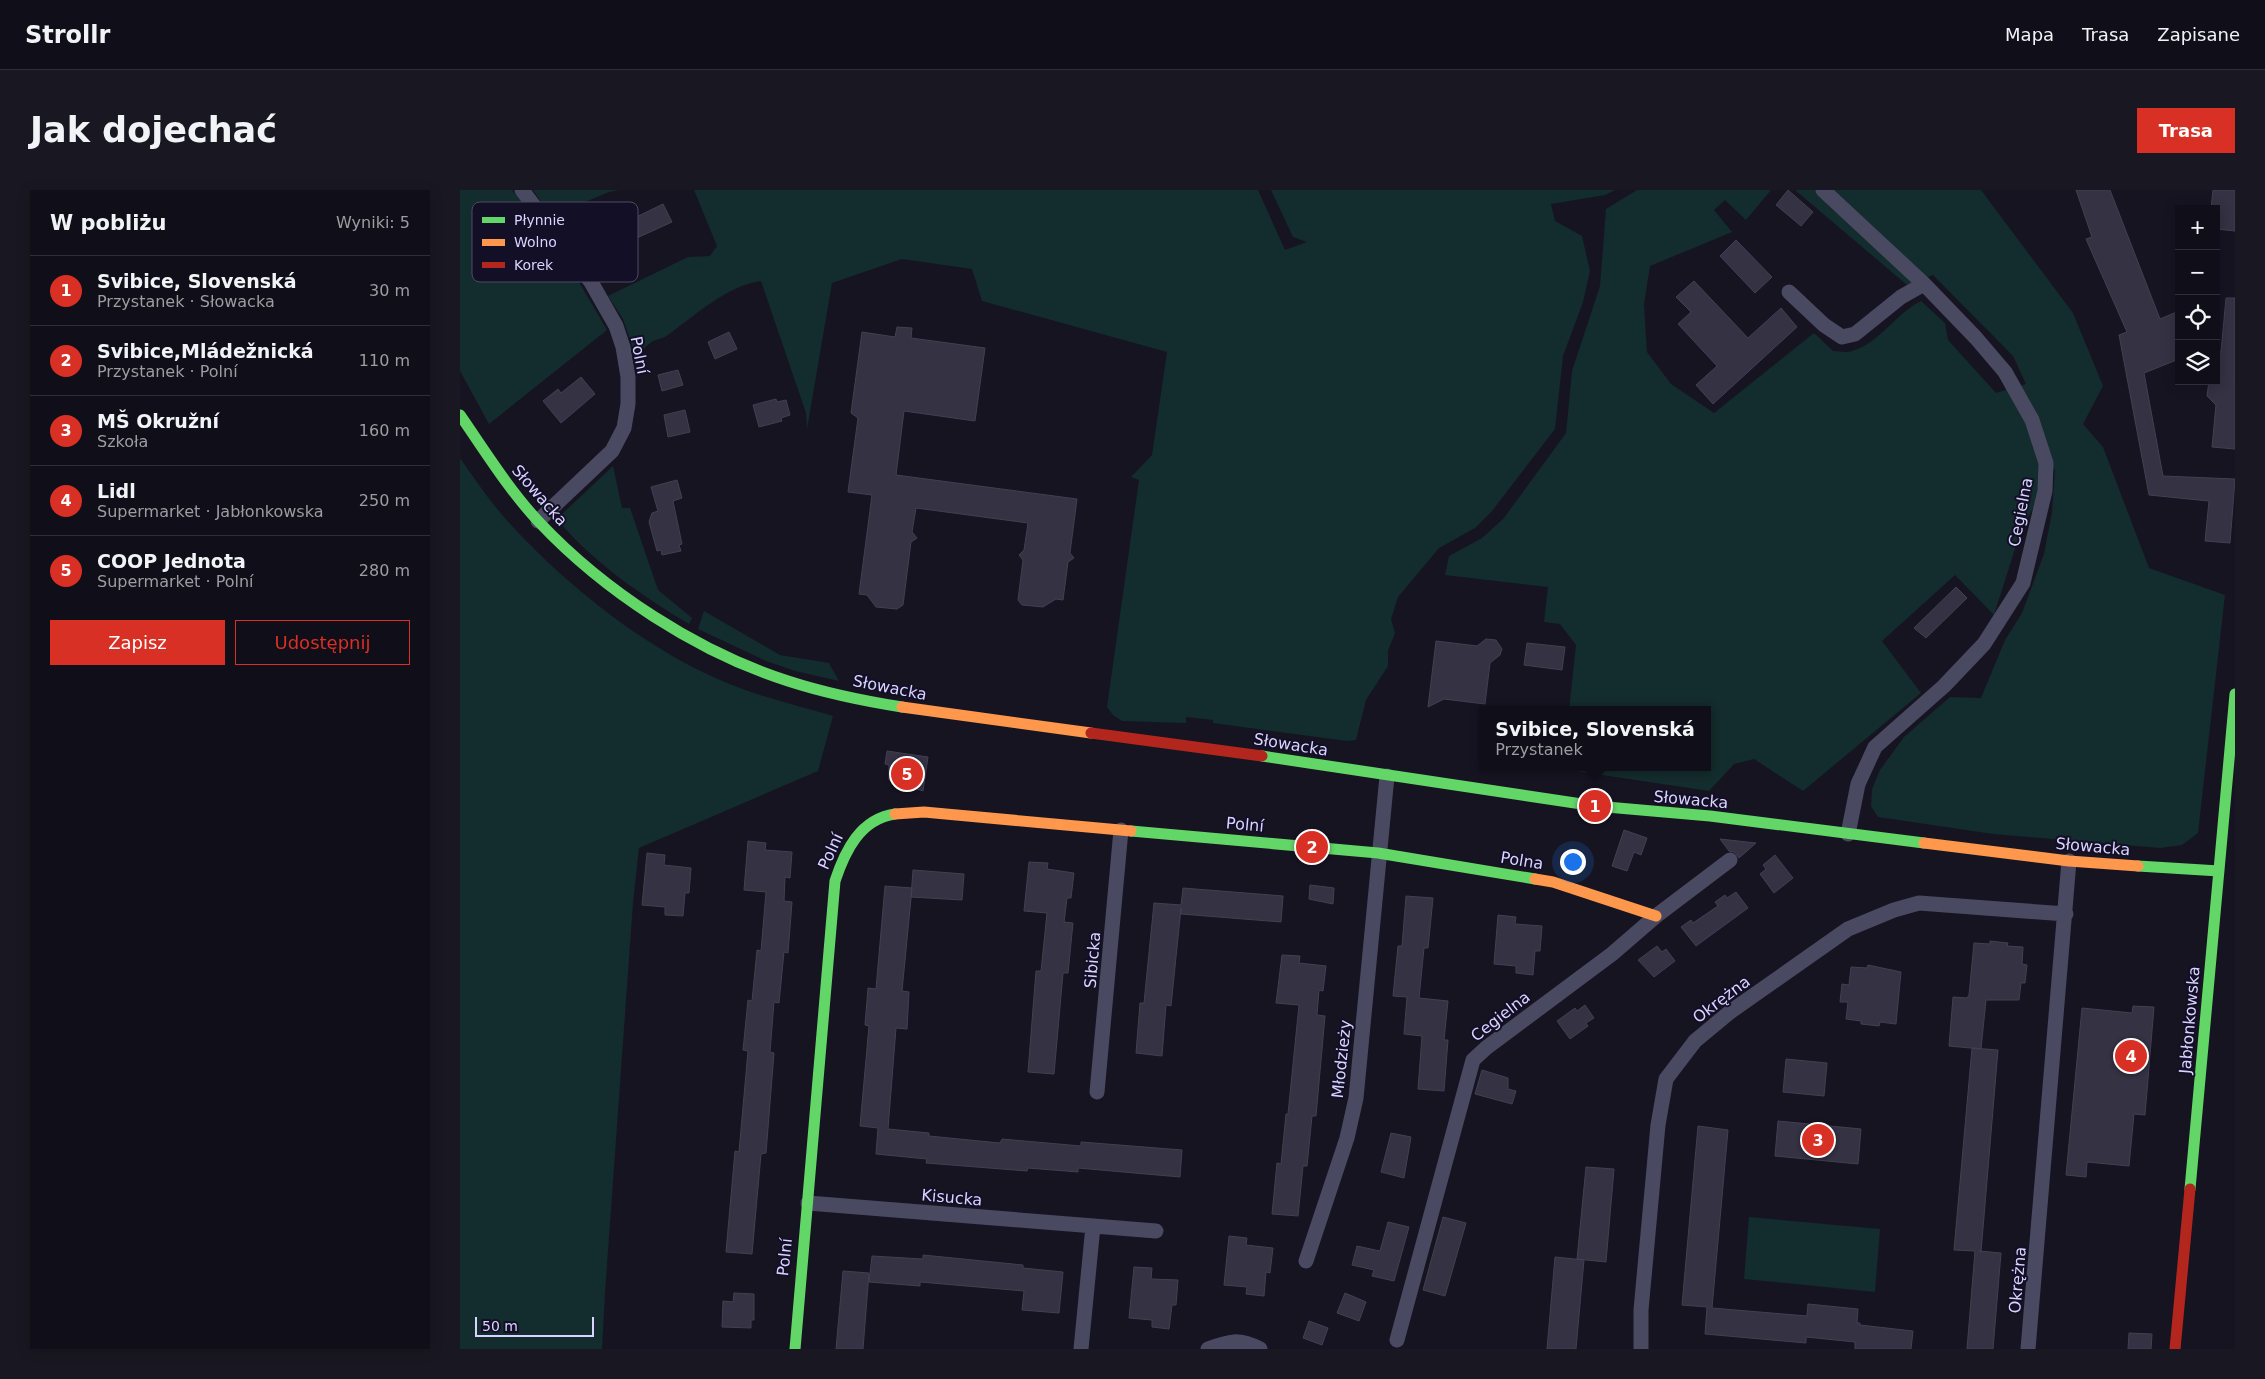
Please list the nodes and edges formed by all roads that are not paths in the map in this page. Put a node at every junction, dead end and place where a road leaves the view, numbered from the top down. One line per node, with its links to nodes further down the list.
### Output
1 (522, 190): 3 (street, Polní)
2 (1823, 190): 5 (street, Cegielna)
3 (531, 202)
4 (591, 282): 8 (street, Polní)
5 (1924, 284): 6 (street); 12 (street, Cegielna)
6 (1789, 292)
7 (460, 415): 8 (street, Słowacka)
8 (538, 521): 10 (street, Słowacka)
9 (2235, 694): 16 (street, Jabłonkowska)
10 (1387, 776): 12 (street, Słowacka); 13 (street, Młodzieży)
11 (1121, 830): 13 (street, Polní); 19 (street, Sibicka); 20 (street, Polní)
12 (1848, 834): 15 (street, Słowacka)
13 (1378, 853): 18 (street, Polna); 23 (street, Młodzieży)
14 (1730, 860): 18 (street, Cegielna)
15 (2069, 861): 16 (street, Słowacka); 17 (street, Okrężna)
16 (2219, 871): 31 (street, Jabłonkowska)
17 (2066, 914): 29 (street, Okrężna); 30 (street, Okrężna)
18 (1656, 916): 24 (street, Cegielna)
19 (1097, 1092)
20 (808, 1203): 21 (street, Kisucka); 25 (street, Polní)
21 (1093, 1226): 22 (street, Kisucka); 26 (street)
22 (1156, 1231)
23 (1306, 1261)
24 (1397, 1340)
25 (795, 1349)
26 (1081, 1349)
27 (1208, 1349): 28 (street)
28 (1260, 1349)
29 (1641, 1349)
30 (2028, 1349)
31 (2175, 1349)

